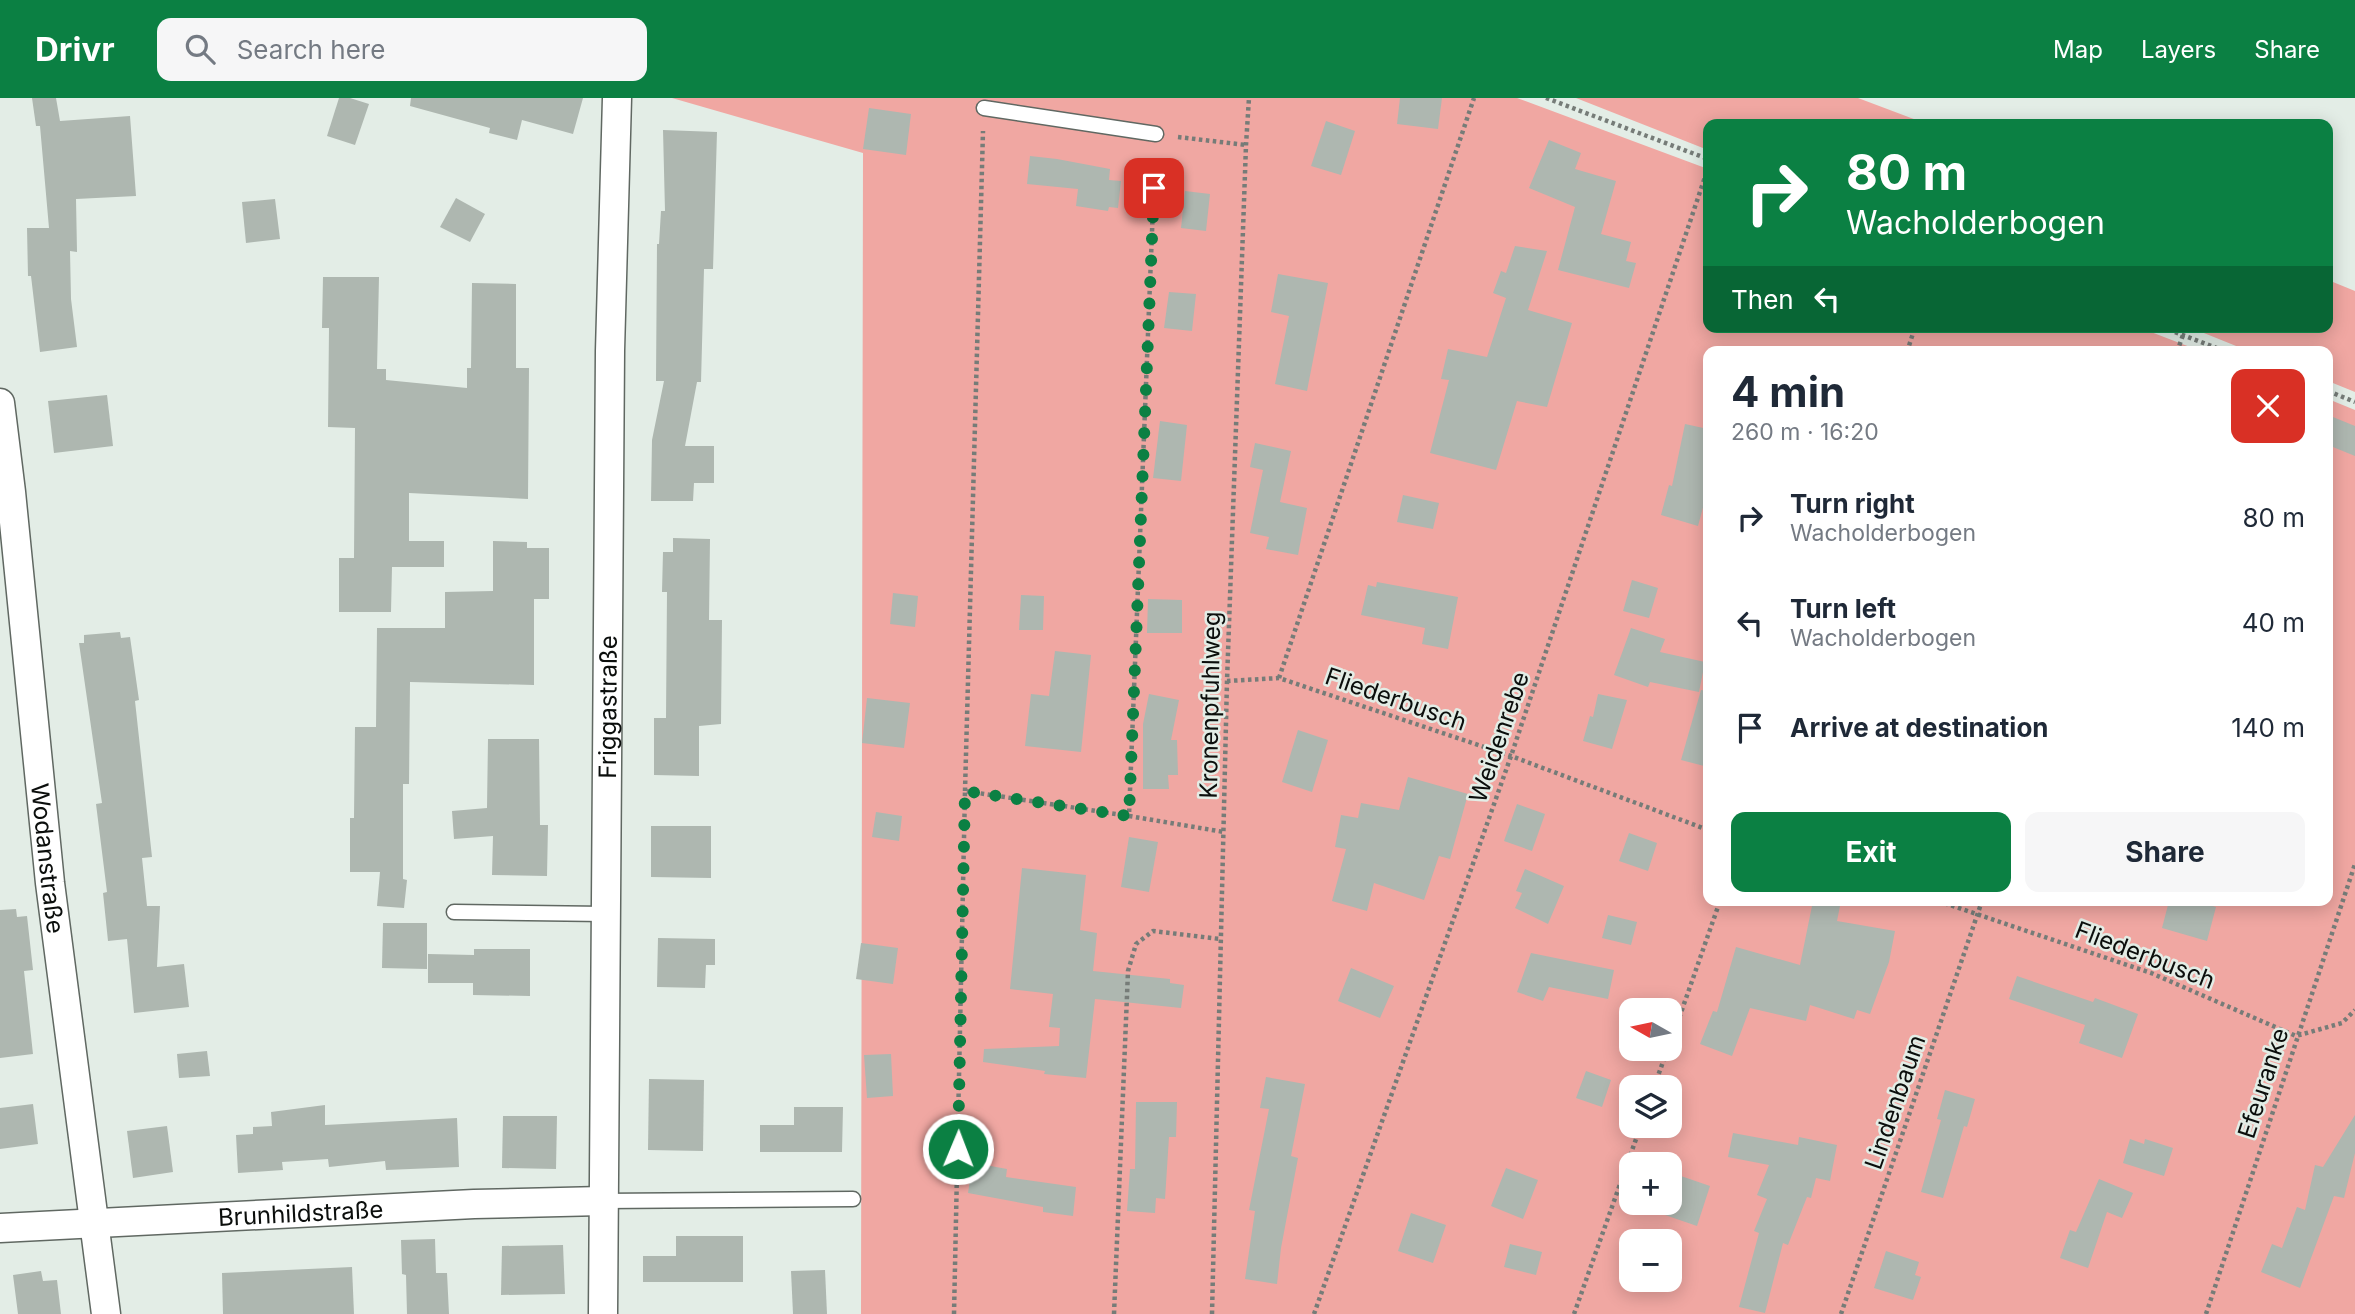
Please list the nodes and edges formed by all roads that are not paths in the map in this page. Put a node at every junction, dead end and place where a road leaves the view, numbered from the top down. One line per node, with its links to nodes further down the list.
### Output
1 (617, 98): 7 (street, Friggastraße)
2 (984, 108): 3 (lane)
3 (1156, 134)
4 (0, 402): 5 (street, Wodanstraße)
5 (6, 493): 10 (street, Wodanstraße)
6 (454, 912): 7 (lane)
7 (605, 914): 9 (street, Friggastraße)
8 (853, 1199): 9 (lane)
9 (602, 1201): 10 (street, Brunhildstraße); 13 (street, Friggastraße)
10 (95, 1225): 11 (street, Brunhildstraße); 12 (street, Wodanstraße)
11 (0, 1228)
12 (106, 1314)
13 (603, 1314)

